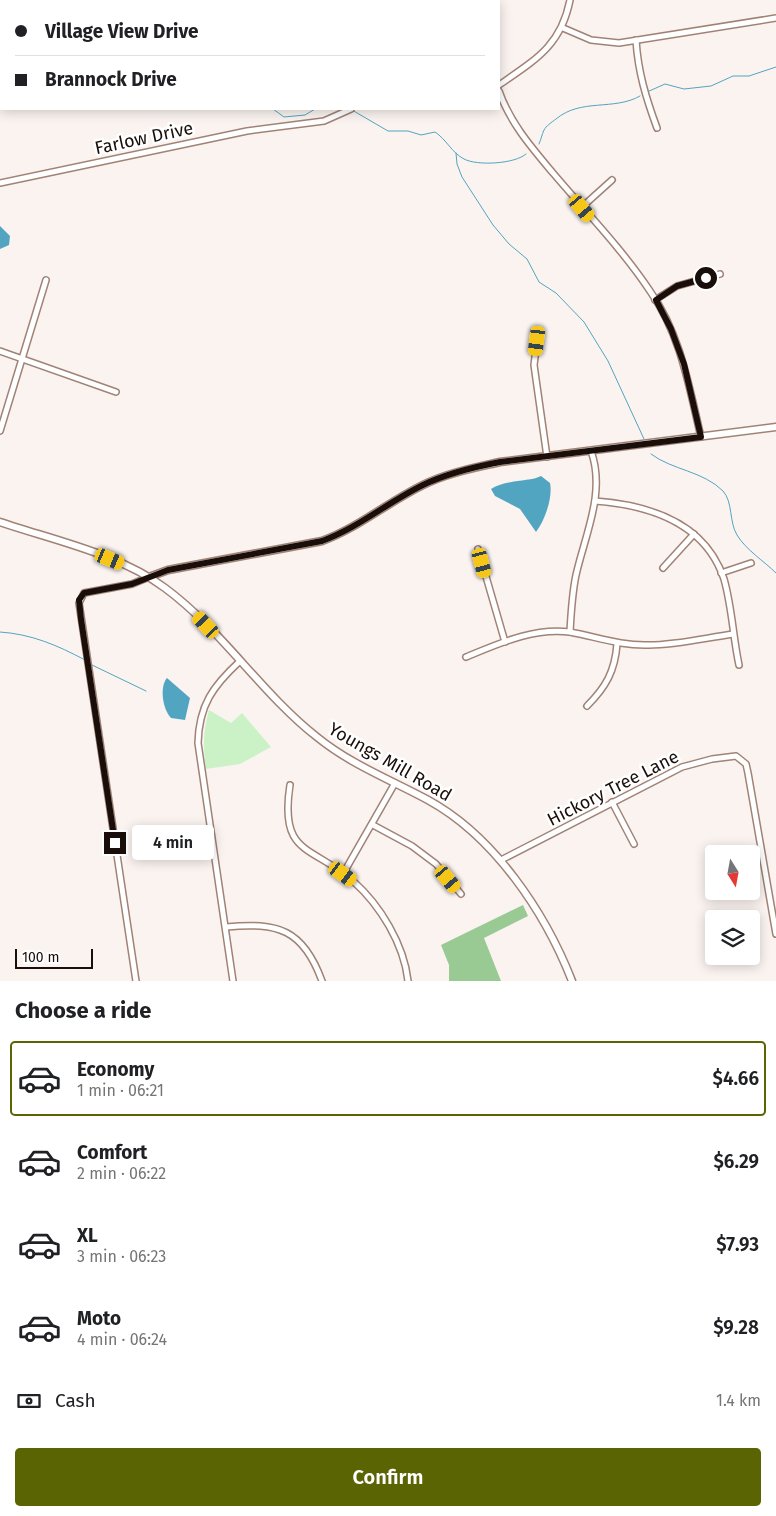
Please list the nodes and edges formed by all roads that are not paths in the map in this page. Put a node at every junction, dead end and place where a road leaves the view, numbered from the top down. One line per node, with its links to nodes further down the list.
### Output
1 (570, 0): 3 (street)
2 (776, 18): 4 (street)
3 (563, 28): 4 (street); 5 (street)
4 (636, 40): 8 (street)
5 (500, 84)
6 (500, 93): 11 (street)
7 (349, 110): 10 (street, Farlow Drive)
8 (658, 128)
9 (612, 180): 11 (street)
10 (0, 183)
11 (582, 208): 14 (street)
12 (720, 274): 14 (street)
13 (46, 280): 17 (street)
14 (656, 300): 21 (street)
15 (537, 341): 23 (street)
16 (0, 351): 17 (street)
17 (23, 359): 18 (street); 20 (street)
18 (116, 392)
19 (776, 427): 21 (street)
20 (0, 431)
21 (701, 437): 22 (street)
22 (591, 451): 23 (street); 24 (street)
23 (547, 457): 31 (street)
24 (595, 501): 26 (street); 32 (street)
25 (0, 522): 31 (street, Youngs Mill Road)
26 (694, 534): 29 (street); 30 (street)
27 (478, 549): 34 (street)
28 (751, 563): 30 (street)
29 (663, 568)
30 (721, 573): 33 (street)
31 (149, 577): 37 (street, Youngs Mill Road); 50 (street)
32 (570, 632): 34 (street); 35 (street)
33 (732, 634): 35 (street); 38 (street)
34 (505, 642): 36 (street)
35 (617, 644): 39 (street)
36 (466, 657)
37 (240, 661): 40 (street, Youngs Mill Road); 48 (street)
38 (739, 666)
39 (587, 706)
40 (395, 783): 43 (street); 45 (street, Youngs Mill Road)
41 (290, 785): 46 (street)
42 (612, 802): 44 (street); 45 (street, Hickory Tree Lane); 49 (street, Hickory Tree Lane)
43 (373, 825): 46 (street); 47 (street)
44 (634, 844)
45 (501, 860): 54 (street, Youngs Mill Road)
46 (343, 874): 53 (street)
47 (461, 894)
48 (226, 927): 51 (street); 52 (street)
49 (776, 934)
50 (136, 981)
51 (233, 981)
52 (322, 981)
53 (408, 981)
54 (572, 981)

